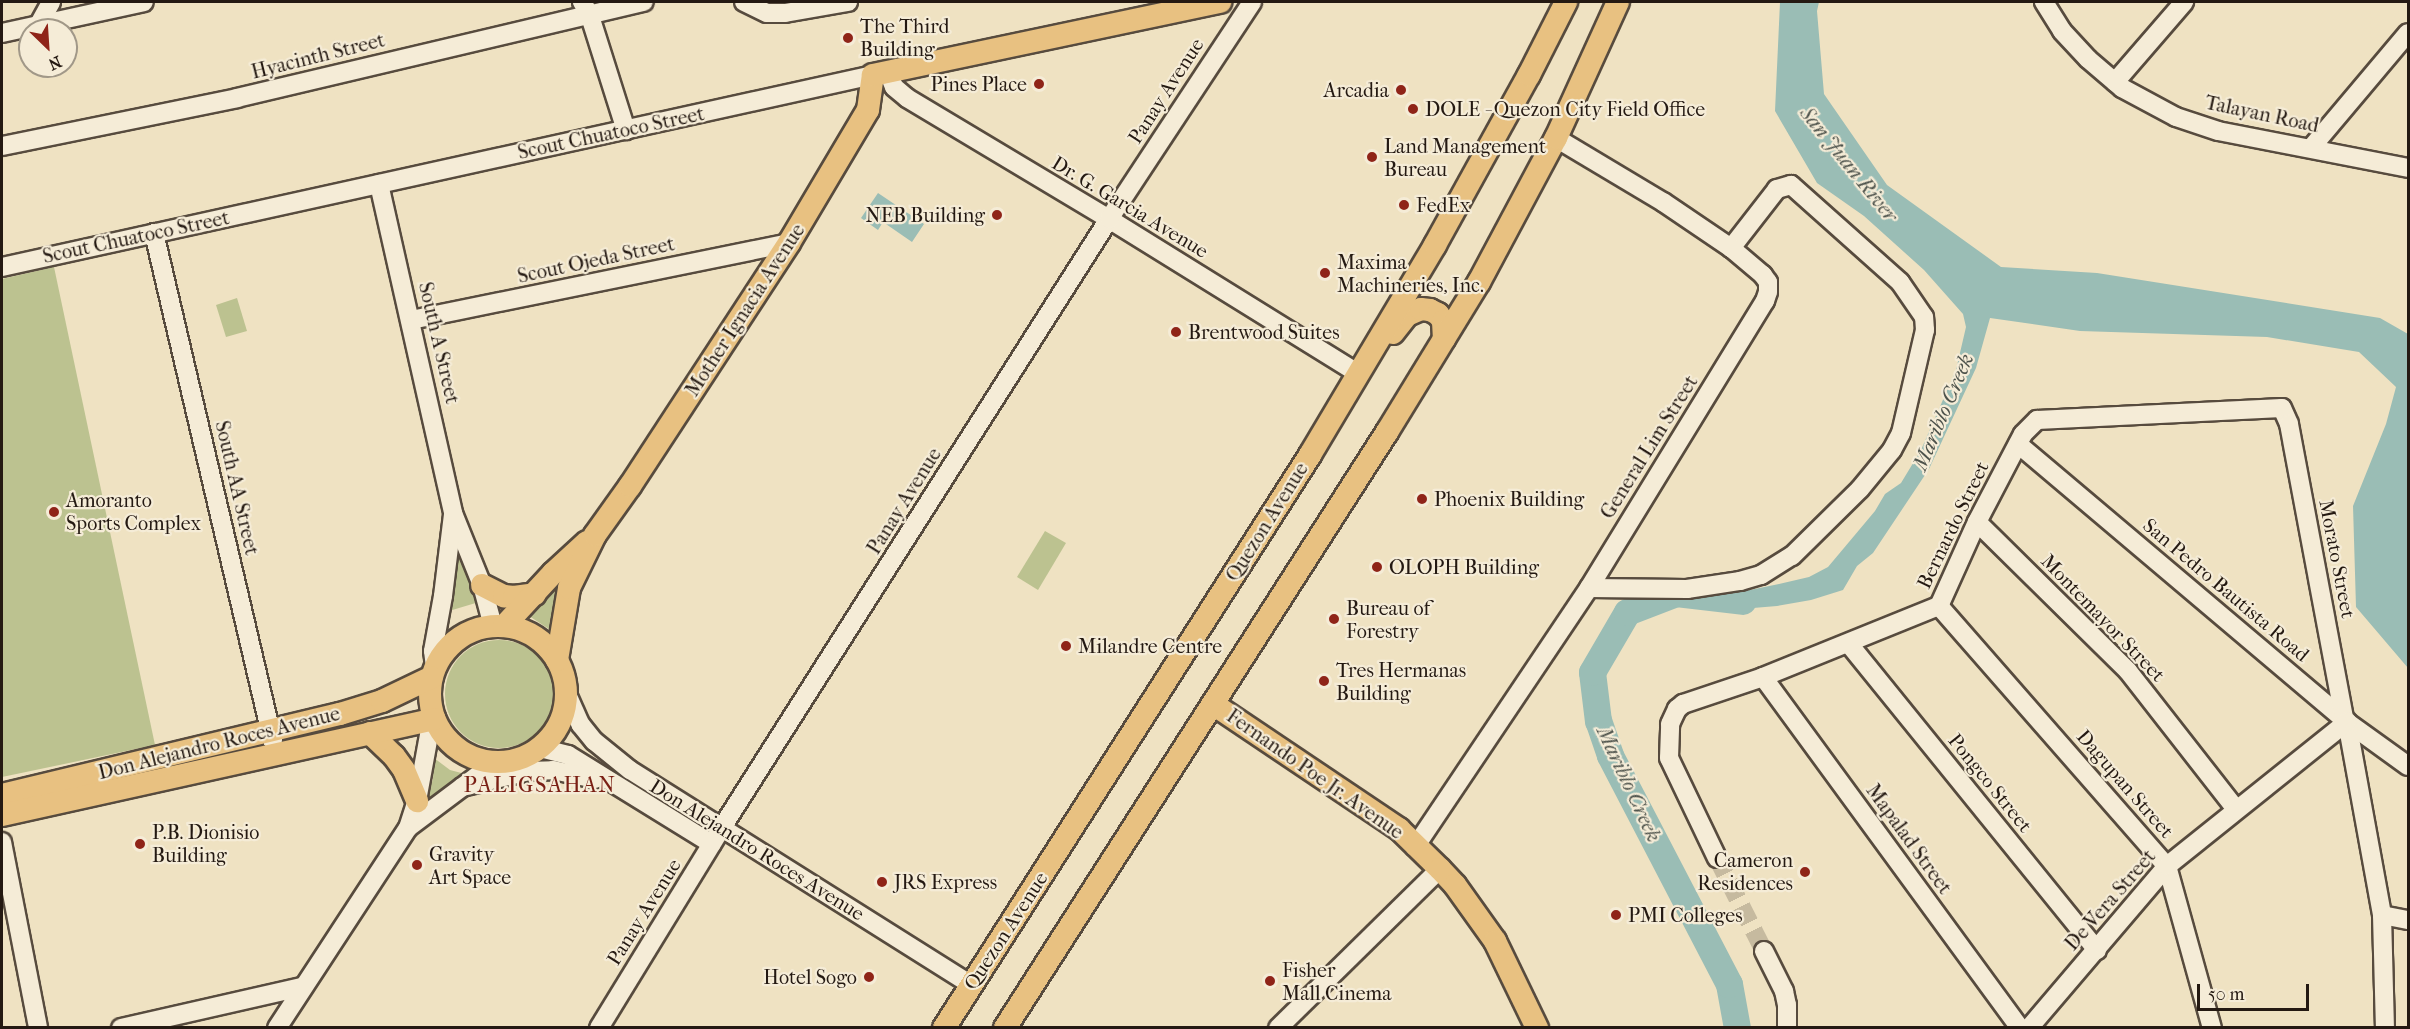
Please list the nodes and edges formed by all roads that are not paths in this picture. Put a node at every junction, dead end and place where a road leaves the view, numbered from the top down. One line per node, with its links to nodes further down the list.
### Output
1 (51, 2): 14 (street)
2 (144, 2): 12 (street)
3 (644, 2): 13 (street, Hyacinth Street)
4 (744, 2): 5 (street)
5 (848, 2)
6 (1220, 2): 19 (main road, Scout Chuatoco Street)
7 (1252, 2): 27 (street, Panay Avenue)
8 (1566, 2): 34 (main road, Quezon Avenue)
9 (1618, 2): 22 (main road)
10 (2044, 2): 20 (street, Talayan Road)
11 (2184, 2): 20 (street)
12 (98, 6): 15 (street)
13 (586, 7): 21 (street); 23 (street, Hyacinth Street)
14 (42, 18)
15 (59, 18)
16 (18, 29): 17 (street)
17 (2, 33)
18 (2409, 33): 24 (street)
19 (880, 74): 21 (street, Scout Chuatoco Street); 27 (street, Dr. G. Garcia Avenue); 29 (main road, Mother Ignacia Avenue)
20 (2115, 82): 24 (street, Talayan Road)
21 (626, 130): 26 (street, Scout Chuatoco Street)
22 (1556, 138): 30 (street, General Lim Street); 33 (main road)
23 (2, 146)
24 (2311, 148): 25 (street, Talayan Road)
25 (2409, 168)
26 (379, 184): 28 (street, Scout Chuatoco Street); 32 (street, South A Street)
27 (1109, 219): 34 (street, Dr. G. Garcia Avenue); 65 (street, Panay Avenue)
28 (154, 233): 31 (street, Scout Chuatoco Street); 54 (street, South AA Street)
29 (789, 243): 32 (street, Scout Ojeda Street); 39 (main road, Mother Ignacia Avenue)
30 (1731, 248): 41 (street, General Lim Street); 41 (street)
31 (2, 267)
32 (411, 320): 37 (street, South A Street)
33 (1444, 339): 34 (main road); 50 (main road)
34 (1352, 382): 76 (main road, Quezon Avenue)
35 (2282, 408): 36 (street, Bernardo Street); 51 (street, Morato Street)
36 (2018, 444): 38 (street, Bernardo Street); 51 (street, San Pedro Bautista Road)
37 (453, 513): 40 (street, South A Street); 47 (street, South A Street)
38 (1977, 522): 43 (street, Bernardo Street); 62 (street, Montemayor Street)
39 (595, 535): 42 (main road, Mother Ignacia Avenue); 46 (main road, Mother Ignacia Avenue)
40 (482, 585): 42 (main road); 44 (street, South A Street)
41 (1588, 588): 67 (street, General Lim Street)
42 (535, 594): 44 (main road, Mother Ignacia Avenue)
43 (1939, 606): 45 (street, Bernardo Street); 69 (street, Dagupan Street)
44 (499, 626): 46 (main road); 47 (main road)
45 (1849, 644): 48 (street, Bernardo Street); 74 (street, Pongco Street)
46 (557, 660): 49 (main road)
47 (433, 672): 52 (main road); 54 (main road, Don Alejandro Roces Avenue)
48 (1763, 677): 68 (street, Bernardo Street); 87 (street, Mapalad Street)
49 (566, 692): 55 (main road); 65 (street, Don Alejandro Roces Avenue)
50 (1209, 711): 67 (main road, Fernando Poe Jr. Avenue); 83 (main road)
51 (2346, 720): 57 (street, San Pedro Bautista Road); 62 (street, De Vera Street); 71 (street, Morato Street)
52 (435, 722): 53 (main road, Don Alejandro Roces Avenue); 56 (main road); 61 (street)
53 (370, 733): 54 (main road, Don Alejandro Roces Avenue); 61 (main road)
54 (274, 743): 60 (main road, Don Alejandro Roces Avenue); 63 (main road, Don Alejandro Roces Avenue)
55 (540, 748): 56 (main road); 58 (street, Don Alejandro Roces Avenue)
56 (502, 762): 59 (street)
57 (2409, 766)
58 (619, 786): 59 (street); 65 (street, Don Alejandro Roces Avenue)
59 (462, 787): 64 (street)
60 (2, 795)
61 (417, 801): 64 (street)
62 (2236, 809): 69 (street, De Vera Street)
63 (2, 815)
64 (408, 828): 77 (street)
65 (717, 837): 76 (street, Don Alejandro Roces Avenue); 81 (street, Panay Avenue)
66 (2, 842): 73 (street)
67 (1415, 847): 70 (main road, Fernando Poe Jr. Avenue)
68 (1717, 858)
69 (2167, 866): 74 (street, De Vera Street); 89 (street, Dagupan Street)
70 (1440, 869): 84 (street); 85 (main road, Fernando Poe Jr. Avenue)
71 (2382, 915): 72 (street); 90 (street, Morato Street)
72 (2409, 920)
73 (9, 926): 78 (street)
74 (2097, 950): 88 (street, De Vera Street)
75 (1764, 951): 86 (street)
76 (971, 986): 82 (main road, Quezon Avenue)
77 (302, 987): 79 (street); 80 (street)
78 (38, 1028)
79 (121, 1028)
80 (277, 1028)
81 (599, 1028)
82 (944, 1028)
83 (1005, 1028)
84 (1278, 1028)
85 (1537, 1028)
86 (1787, 1028)
87 (2020, 1028)
88 (2029, 1028)
89 (2212, 1028)
90 (2385, 1028)

